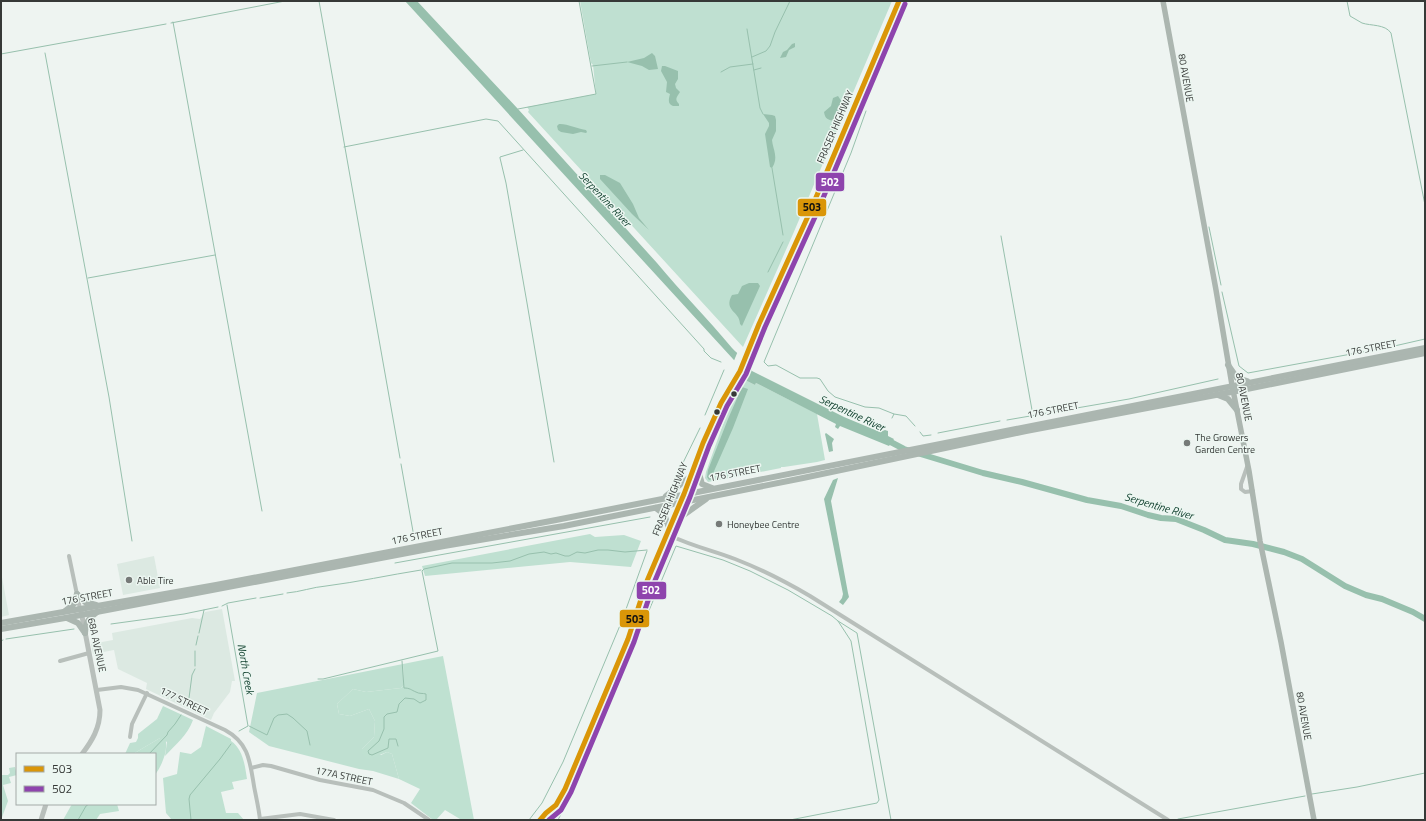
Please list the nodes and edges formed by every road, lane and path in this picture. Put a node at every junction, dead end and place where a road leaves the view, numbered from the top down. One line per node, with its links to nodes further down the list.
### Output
1 (899, 1): 6 (main road, FRASER HIGHWAY)
2 (1163, 1): 5 (main road, 80 AVENUE)
3 (1425, 348): 7 (highway, 176 STREET)
4 (1425, 353): 8 (highway, 176 STREET)
5 (1228, 365): 7 (highway); 8 (main road, 80 AVENUE)
6 (740, 371): 12 (main road, FRASER HIGHWAY); 13 (main road, FRASER HIGHWAY)
7 (1255, 381): 8 (highway, 176 STREET)
8 (1233, 388): 9 (highway, 176 STREET); 10 (main road, 80 AVENUE); 14 (highway, 176 STREET)
9 (1216, 395): 10 (highway); 17 (highway, 176 STREET)
10 (1237, 410): 11 (main road, 80 AVENUE)
11 (1248, 465): 15 (main road, 80 AVENUE); 15 (street)
12 (698, 470): 14 (highway); 16 (main road, FRASER HIGHWAY)
13 (691, 476): 16 (main road, FRASER HIGHWAY); 18 (highway)
14 (712, 488): 16 (highway, 176 STREET)
15 (1253, 491): 49 (main road, 80 AVENUE)
16 (686, 493): 18 (highway, 176 STREET); 19 (main road, FRASER HIGHWAY)
17 (709, 497): 19 (highway, 176 STREET); 21 (highway)
18 (663, 498): 27 (highway, 176 STREET)
19 (682, 502): 20 (highway, 176 STREET); 21 (main road, FRASER HIGHWAY); 22 (main road, FRASER HIGHWAY); 25 (main road)
20 (656, 508): 22 (highway); 27 (highway, 176 STREET)
21 (678, 519): 23 (main road, FRASER HIGHWAY)
22 (669, 528): 25 (main road, FRASER HIGHWAY)
23 (671, 536): 25 (main road, FRASER HIGHWAY); 48 (street)
24 (69, 556): 26 (street, 68A AVENUE)
25 (649, 584): 40 (main road, FRASER HIGHWAY)
26 (77, 594): 27 (highway); 28 (street, 68A AVENUE); 29 (highway)
27 (98, 608): 28 (highway, 176 STREET); 32 (highway)
28 (81, 612): 29 (highway, 176 STREET); 32 (street, 68A AVENUE)
29 (65, 615): 30 (highway, 176 STREET); 31 (highway); 32 (highway)
30 (1, 623)
31 (1, 629)
32 (85, 634): 33 (street, 68A AVENUE)
33 (89, 653): 34 (street); 35 (street, 68A AVENUE)
34 (60, 661)
35 (97, 690): 36 (street, 177 STREET); 38 (street, 68A AVENUE)
36 (147, 693): 37 (street); 39 (street, 177 STREET)
37 (130, 737)
38 (83, 753)
39 (251, 768): 43 (street); 46 (street, 177A STREET)
40 (560, 800): 42 (main road, FRASER HIGHWAY); 47 (main road, FRASER HIGHWAY)
41 (44, 805): 44 (street)
42 (542, 818)
43 (260, 819): 45 (street)
44 (41, 820)
45 (334, 820)
46 (429, 820)
47 (549, 820)
48 (1168, 820)
49 (1314, 820)

